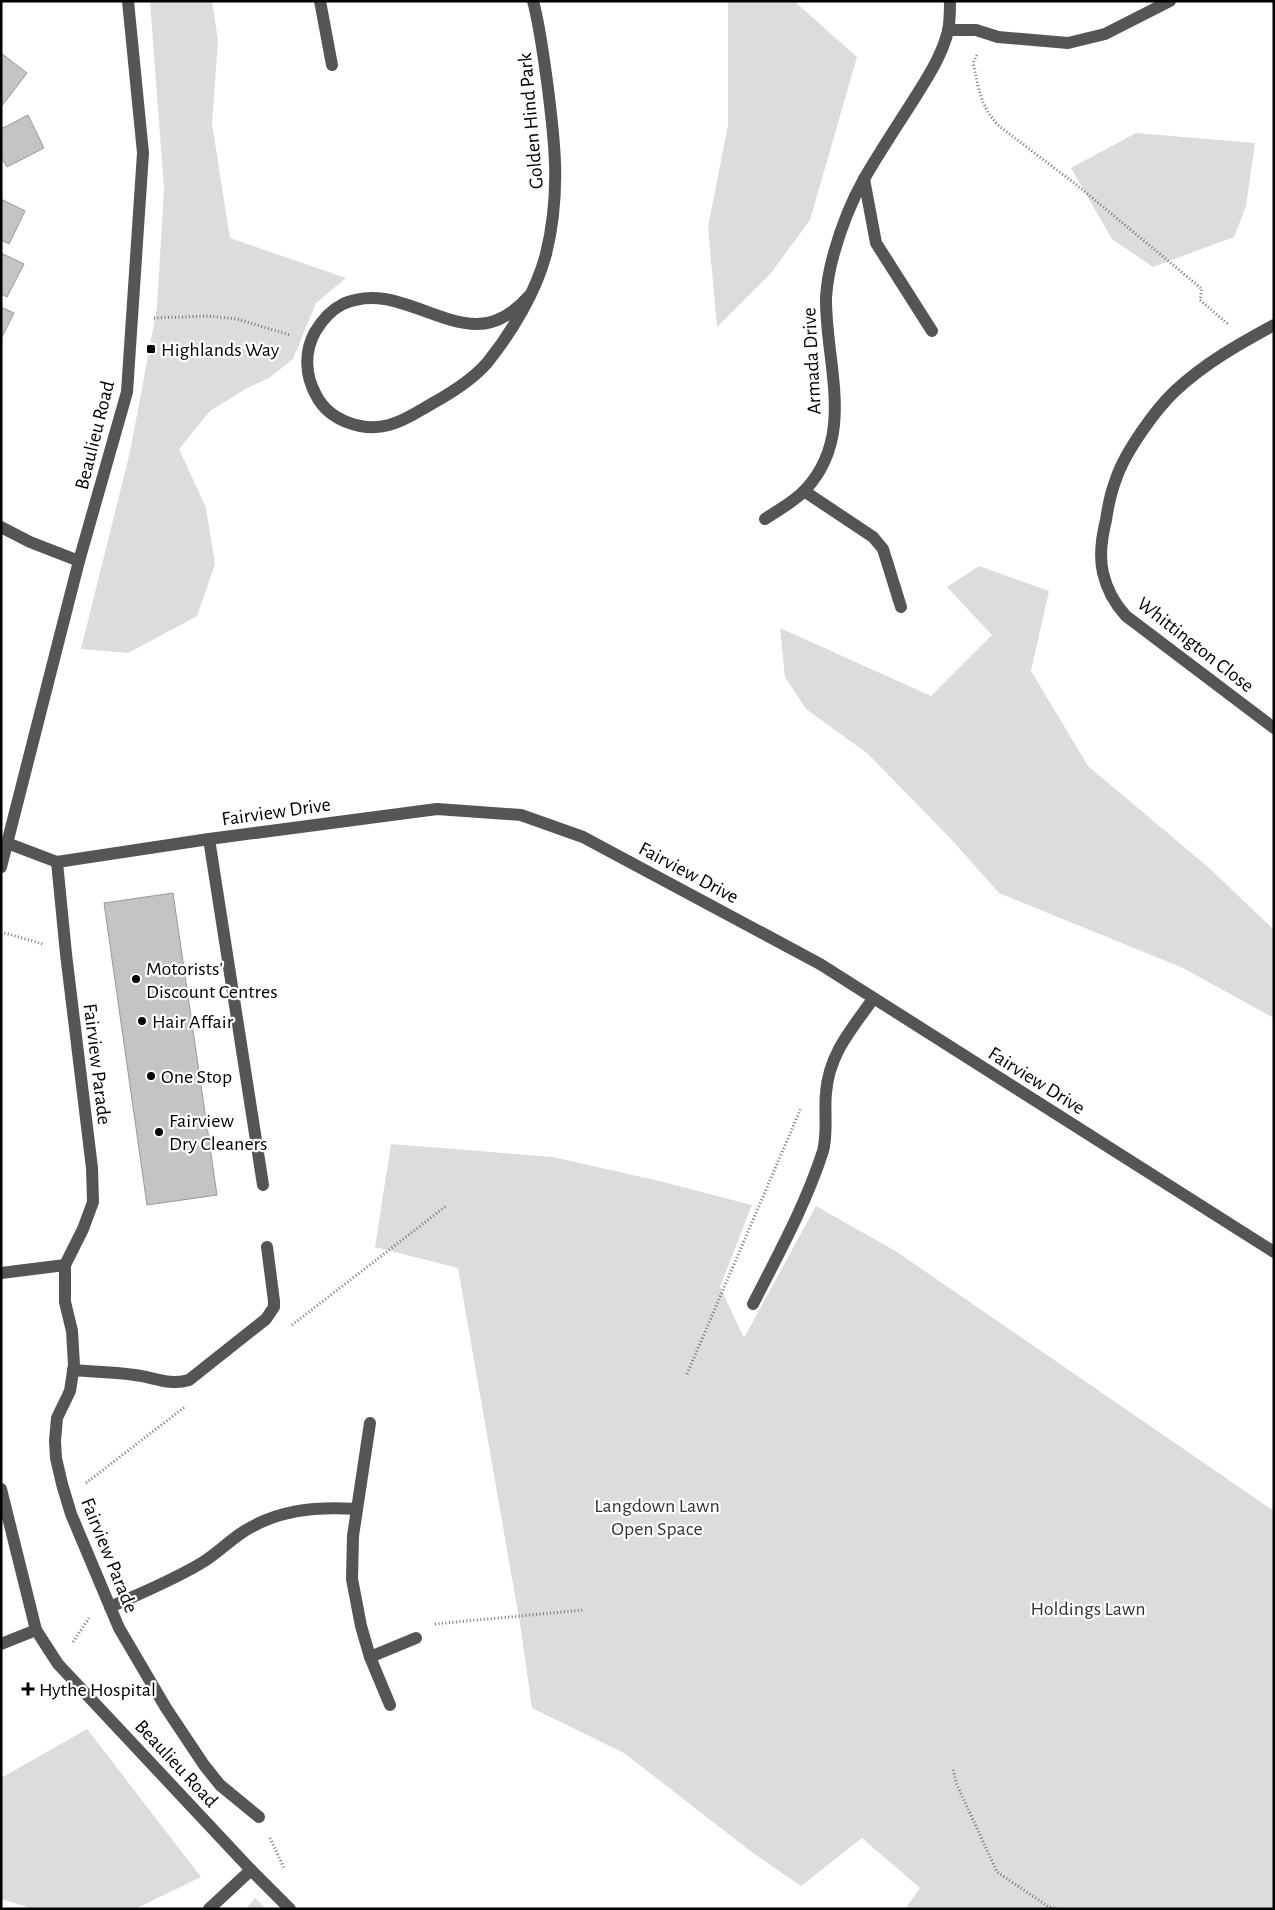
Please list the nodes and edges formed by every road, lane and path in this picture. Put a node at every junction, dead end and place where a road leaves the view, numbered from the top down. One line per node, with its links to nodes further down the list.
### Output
1 (128, 1): 11 (street, Beaulieu Road)
2 (320, 1): 8 (street)
3 (534, 1): 10 (street, Golden Hind Park)
4 (950, 1): 6 (street, Armada Drive)
5 (1170, 1): 7 (street)
6 (948, 30): 7 (street); 9 (street, Armada Drive)
7 (988, 34): 14 (path)
8 (332, 66)
9 (864, 179): 13 (street); 16 (street, Armada Drive)
10 (530, 295): 15 (street, Golden Hind Park); 15 (street, Golden Hind Park)
11 (132, 319): 15 (path); 19 (street, Beaulieu Road)
12 (1274, 325): 14 (street, Whittington Close)
13 (932, 331)
14 (1246, 340): 21 (street, Whittington Close)
15 (310, 342)
16 (804, 491): 17 (street, Armada Drive); 20 (street)
17 (765, 519)
18 (1, 527): 19 (street)
19 (79, 561): 23 (street, Beaulieu Road)
20 (901, 607)
21 (1274, 728)
22 (209, 839): 24 (street, Fairview Drive); 28 (street, Fairview Drive); 30 (street)
23 (7, 843): 24 (street, Fairview Drive); 25 (street, Beaulieu Road)
24 (57, 862): 27 (street, Fairview Parade)
25 (1, 867)
26 (1, 932): 27 (path)
27 (66, 954): 33 (street, Fairview Parade)
28 (873, 999): 32 (street, Fairview Drive); 35 (street)
29 (803, 1103): 37 (path)
30 (262, 1185)
31 (267, 1247): 36 (street)
32 (1274, 1252)
33 (65, 1265): 34 (street); 36 (street, Fairview Parade)
34 (1, 1273)
35 (752, 1304)
36 (73, 1370): 41 (street, Fairview Parade)
37 (687, 1374)
38 (370, 1423): 40 (street)
39 (2, 1496): 44 (street, Beaulieu Road)
40 (357, 1509): 42 (street); 47 (street)
41 (104, 1595): 42 (street, Fairview Parade); 48 (path)
42 (110, 1607): 51 (street, Fairview Parade)
43 (583, 1610): 45 (path)
44 (36, 1630): 46 (street); 48 (street, Beaulieu Road)
45 (416, 1638): 47 (street)
46 (1, 1644)
47 (370, 1656): 49 (street)
48 (58, 1664): 52 (street, Beaulieu Road)
49 (390, 1705)
50 (953, 1770): 56 (path)
51 (260, 1817): 53 (path)
52 (251, 1870): 54 (street); 55 (street, Beaulieu Road)
53 (288, 1876)
54 (208, 1909)
55 (290, 1909)
56 (1057, 1909)

